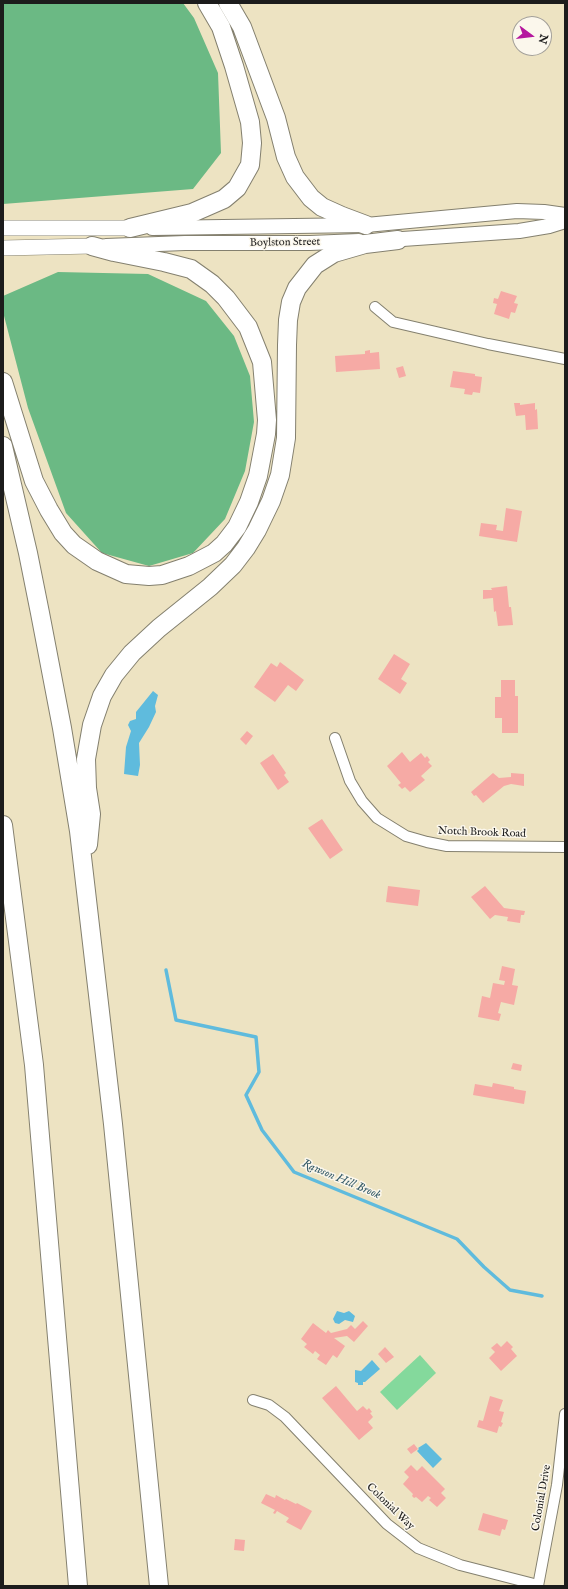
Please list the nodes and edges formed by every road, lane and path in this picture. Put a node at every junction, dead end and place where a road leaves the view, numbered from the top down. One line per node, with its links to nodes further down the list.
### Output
1 (207, 3): 7 (highway)
2 (228, 3): 5 (highway)
3 (565, 215): 5 (main road, Boylston Street)
4 (565, 221): 8 (main road, Boylston Street)
5 (366, 225): 7 (main road, Boylston Street)
6 (3, 228): 7 (main road, Boylston Street)
7 (130, 228)
8 (398, 240): 9 (main road, Boylston Street); 18 (highway)
9 (92, 246): 10 (main road, Boylston Street); 13 (highway)
10 (3, 248)
11 (375, 307): 12 (street)
12 (565, 359)
13 (3, 382)
14 (3, 446): 18 (highway)
15 (335, 738): 17 (street, Notch Brook Road)
16 (3, 825): 20 (highway)
17 (565, 847)
18 (85, 878): 24 (highway)
19 (3, 913): 20 (highway)
20 (28, 1022): 23 (highway)
21 (253, 1400): 25 (street, Colonial Way)
22 (565, 1414): 25 (street, Colonial Drive)
23 (78, 1586)
24 (159, 1586)
25 (538, 1586)

